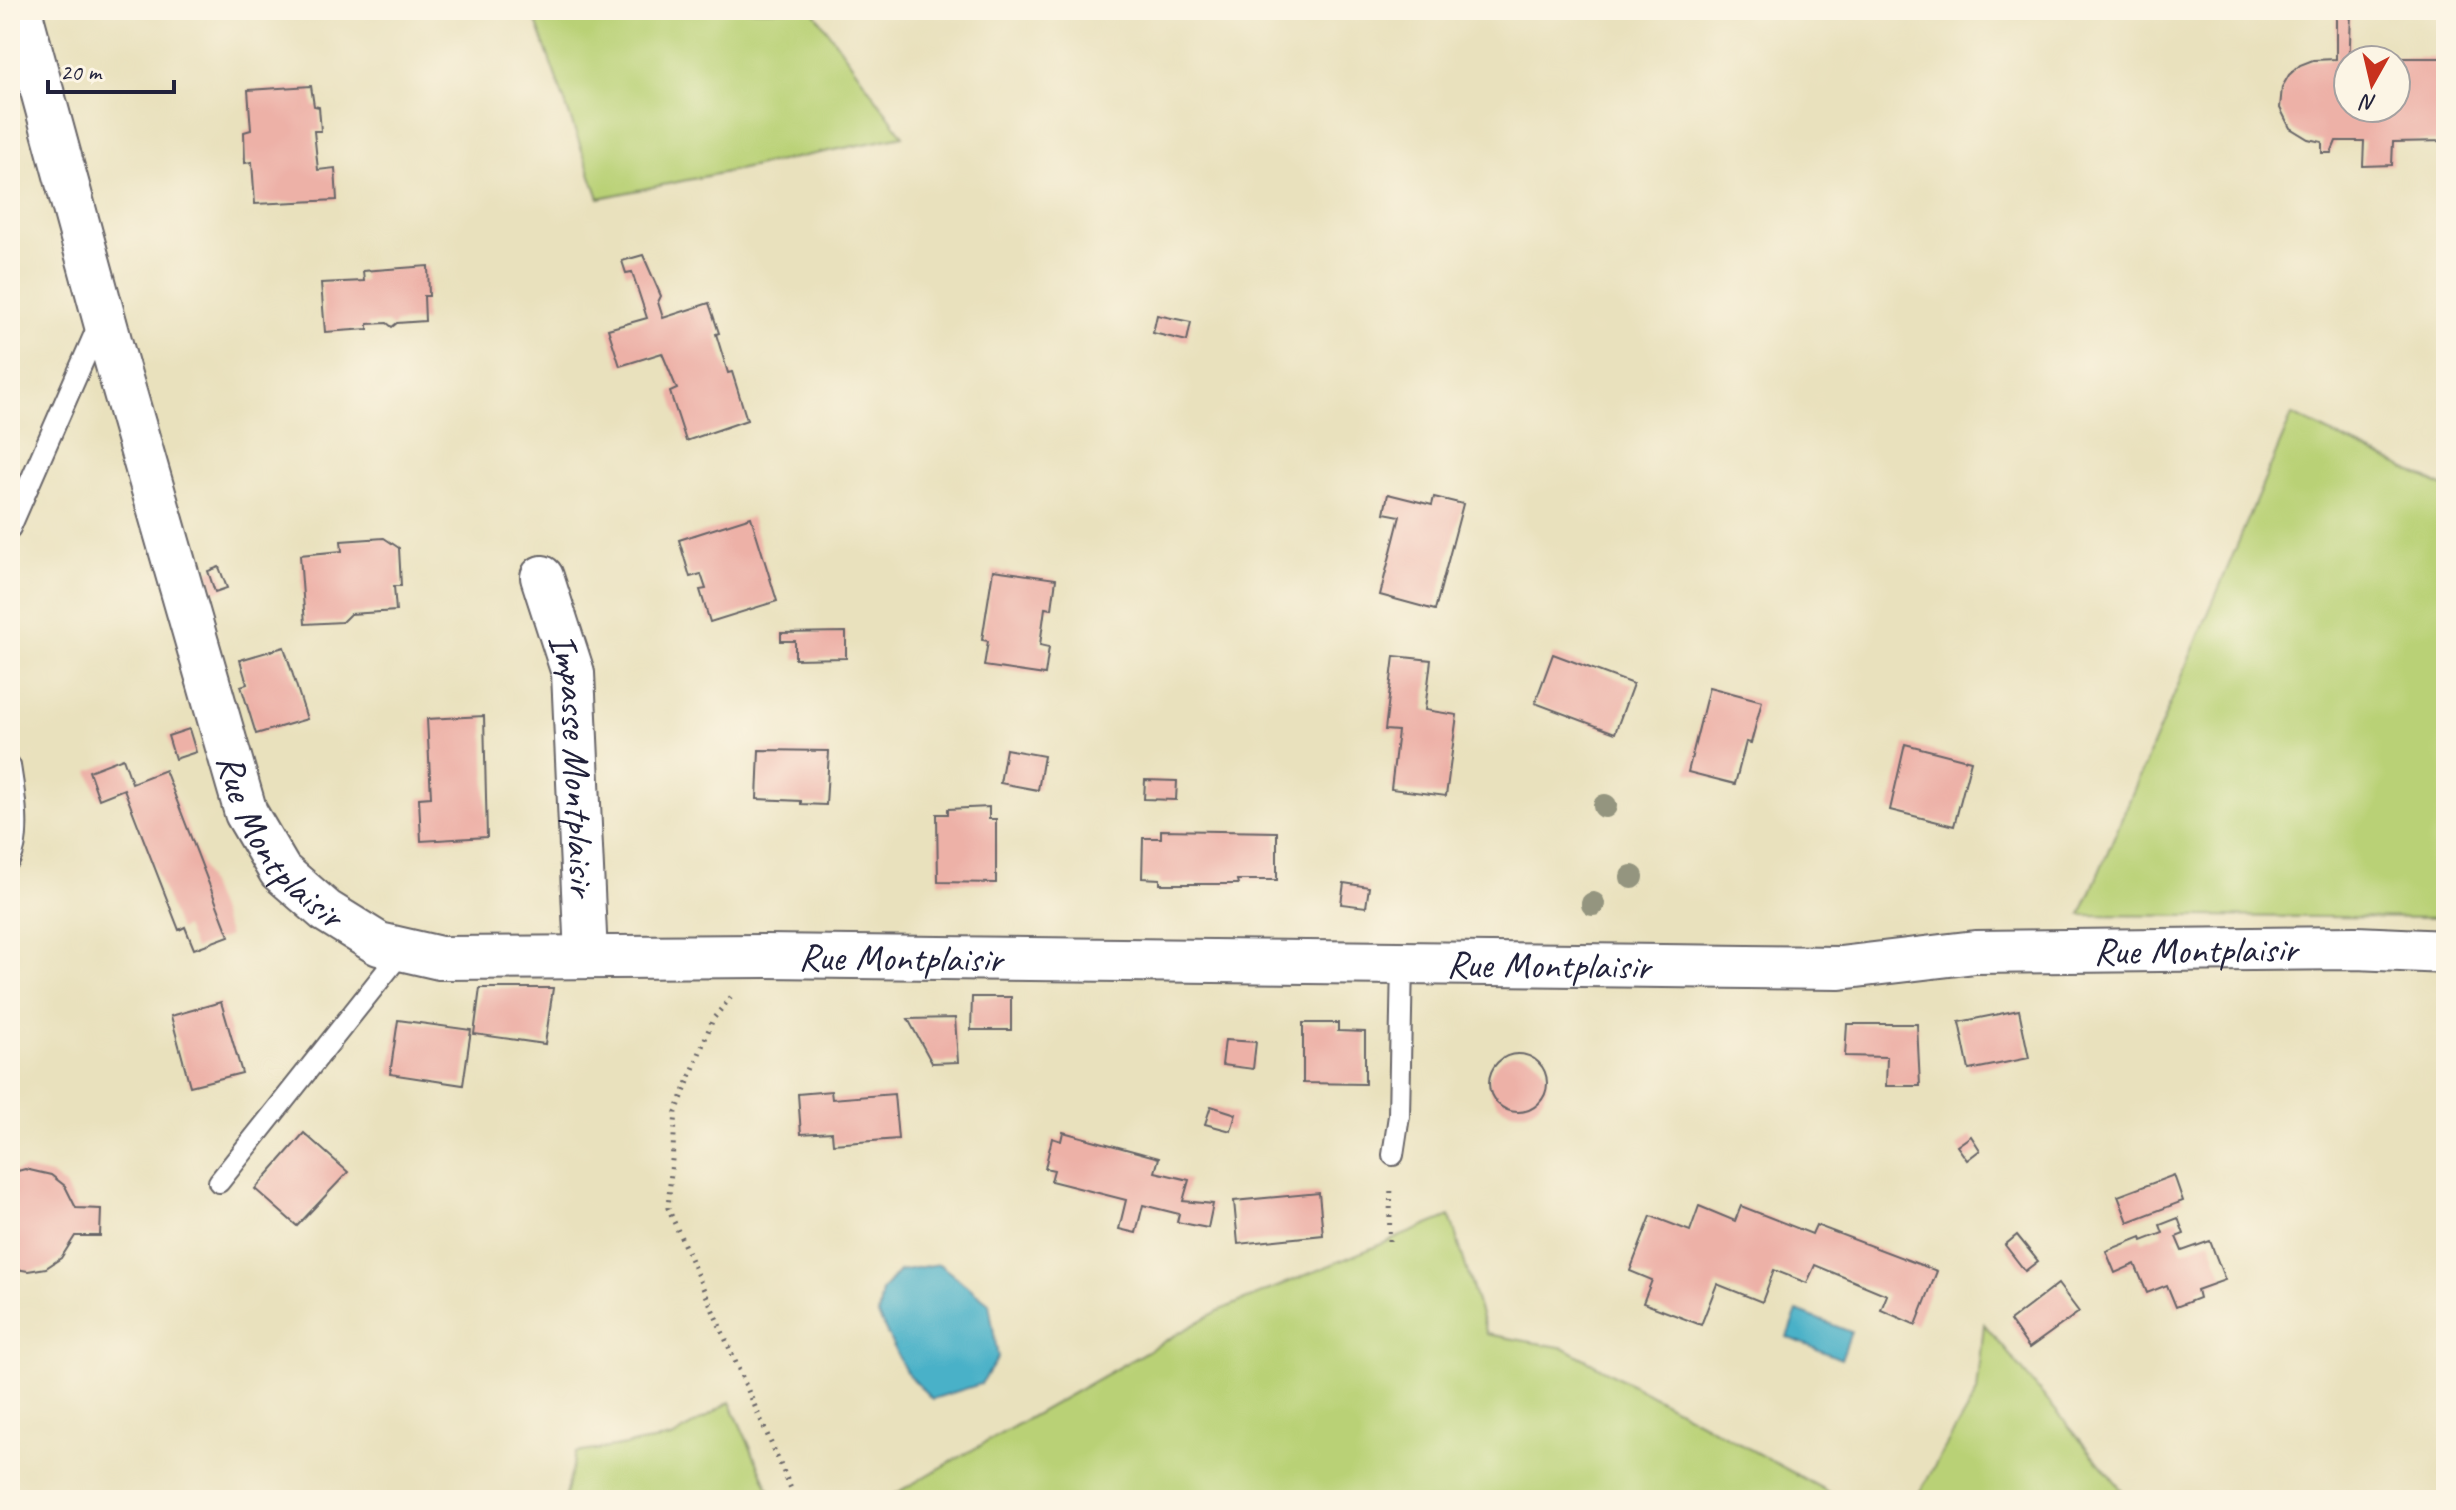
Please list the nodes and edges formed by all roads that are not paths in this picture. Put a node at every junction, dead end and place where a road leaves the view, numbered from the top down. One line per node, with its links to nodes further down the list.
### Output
1 (20, 10): 2 (street, Rue Montplaisir)
2 (103, 314): 3 (lane); 7 (street, Rue Montplaisir)
3 (10, 528)
4 (542, 577): 9 (street, Impasse Montplaisir)
5 (10, 766): 6 (lane)
6 (10, 859)
7 (404, 949): 9 (street, Rue Montplaisir); 12 (lane)
8 (2446, 952): 10 (street, Rue Montplaisir)
9 (586, 956): 10 (street, Rue Montplaisir)
10 (1402, 962): 11 (lane)
11 (1393, 1155)
12 (219, 1182)

